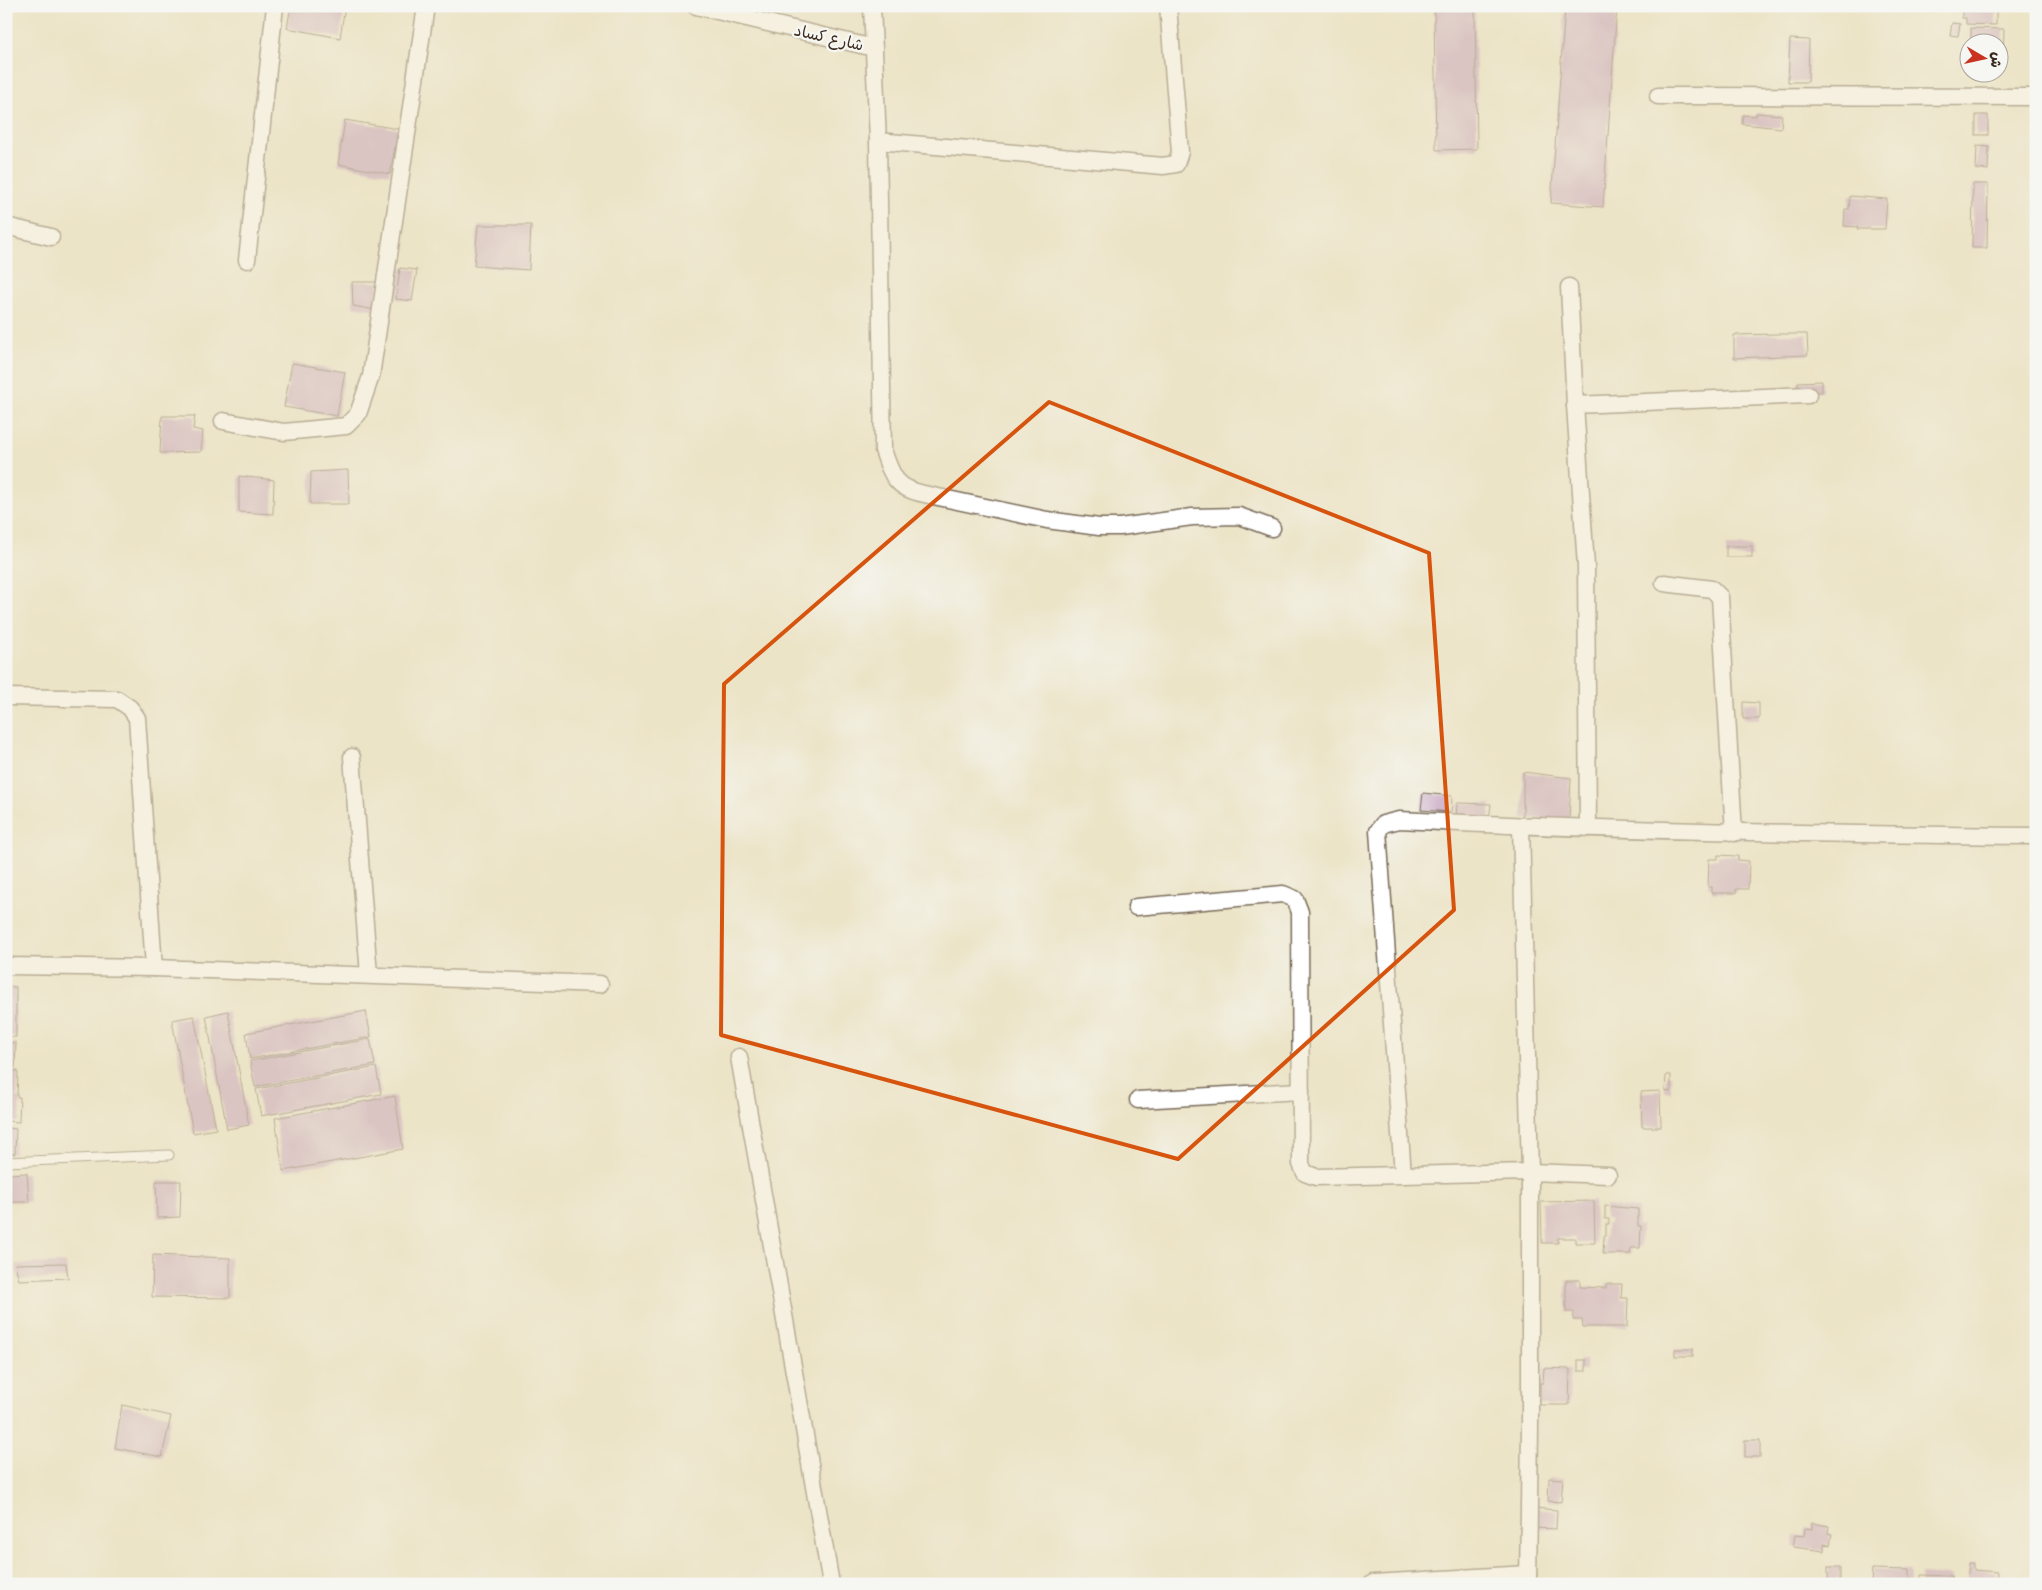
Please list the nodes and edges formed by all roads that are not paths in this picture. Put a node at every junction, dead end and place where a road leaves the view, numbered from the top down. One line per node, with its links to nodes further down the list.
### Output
1 (275, 6): 12 (street)
2 (426, 6): 16 (street)
3 (696, 6): 6 (street, شارع كساد)
4 (872, 6): 6 (street)
5 (1168, 6): 9 (street)
6 (874, 48): 9 (street)
7 (1658, 96): 8 (street)
8 (2036, 97)
9 (878, 141): 17 (street)
10 (6, 226): 11 (street)
11 (51, 237)
12 (247, 260)
13 (1569, 287): 15 (street)
14 (1808, 395): 15 (street)
15 (1574, 405): 22 (street)
16 (223, 421)
17 (1272, 528)
18 (1664, 583): 23 (street)
19 (6, 697): 27 (street)
20 (352, 757): 28 (street)
21 (1521, 826): 22 (street); 35 (street); 36 (street)
22 (1588, 828): 23 (street)
23 (1734, 833): 24 (street)
24 (2036, 836)
25 (1136, 907): 31 (street)
26 (6, 966): 27 (street)
27 (154, 968): 28 (street)
28 (369, 975): 29 (street)
29 (600, 984)
30 (740, 1056): 40 (street)
31 (1301, 1091): 32 (street); 36 (street)
32 (1138, 1100)
33 (169, 1155): 34 (lane)
34 (6, 1162)
35 (1530, 1172): 36 (street); 37 (street); 38 (street)
36 (1403, 1175)
37 (1608, 1175)
38 (1528, 1579): 39 (street)
39 (1373, 1583)
40 (831, 1584)

